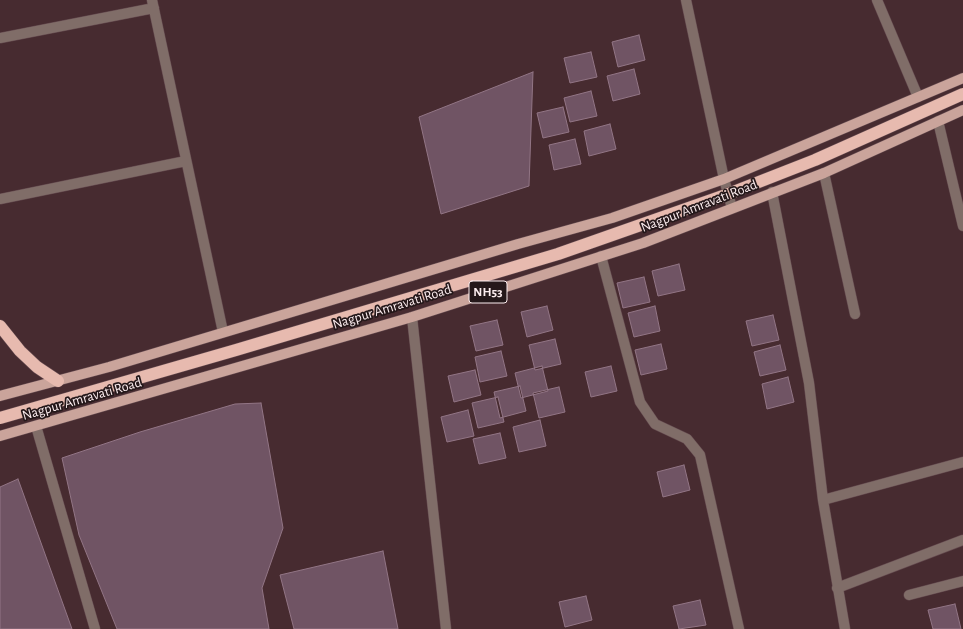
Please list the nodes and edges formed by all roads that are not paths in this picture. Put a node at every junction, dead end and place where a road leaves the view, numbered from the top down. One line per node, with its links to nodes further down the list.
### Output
1 (686, 0): 12 (street)
2 (877, 0): 7 (street)
3 (153, 4): 4 (street); 10 (street)
4 (0, 38)
5 (963, 78): 7 (main road, Nagpur Amravati Road)
6 (963, 94): 24 (highway, bridge)
7 (918, 97): 12 (main road, Nagpur Amravati Road)
8 (963, 110): 9 (main road, Nagpur Amravati Road / NH53)
9 (938, 121): 11 (main road, Nagpur Amravati Road / NH53); 16 (street)
10 (186, 161): 14 (street); 21 (street)
11 (824, 172): 13 (main road, Nagpur Amravati Road / NH53); 18 (street)
12 (724, 179): 15 (street); 21 (main road, Nagpur Amravati Road)
13 (772, 192): 15 (main road, Nagpur Amravati Road / NH53); 28 (street)
14 (0, 199)
15 (732, 208): 17 (main road, Nagpur Amravati Road / NH53)
16 (963, 226)
17 (601, 256): 19 (main road, Nagpur Amravati Road / NH53); 35 (street)
18 (855, 314)
19 (412, 317): 25 (main road, Nagpur Amravati Road / NH53); 34 (street)
20 (0, 326): 22 (highway)
21 (223, 332): 22 (main road, Nagpur Amravati Road)
22 (58, 381): 23 (main road, Nagpur Amravati Road)
23 (0, 396)
24 (0, 418)
25 (36, 426): 26 (main road, Nagpur Amravati Road / NH53); 33 (street)
26 (0, 436)
27 (963, 462): 28 (street)
28 (823, 500): 31 (street)
29 (963, 540): 31 (street)
30 (963, 581): 32 (street)
31 (837, 588): 36 (street)
32 (909, 594)
33 (95, 629)
34 (446, 629)
35 (739, 629)
36 (845, 629)

